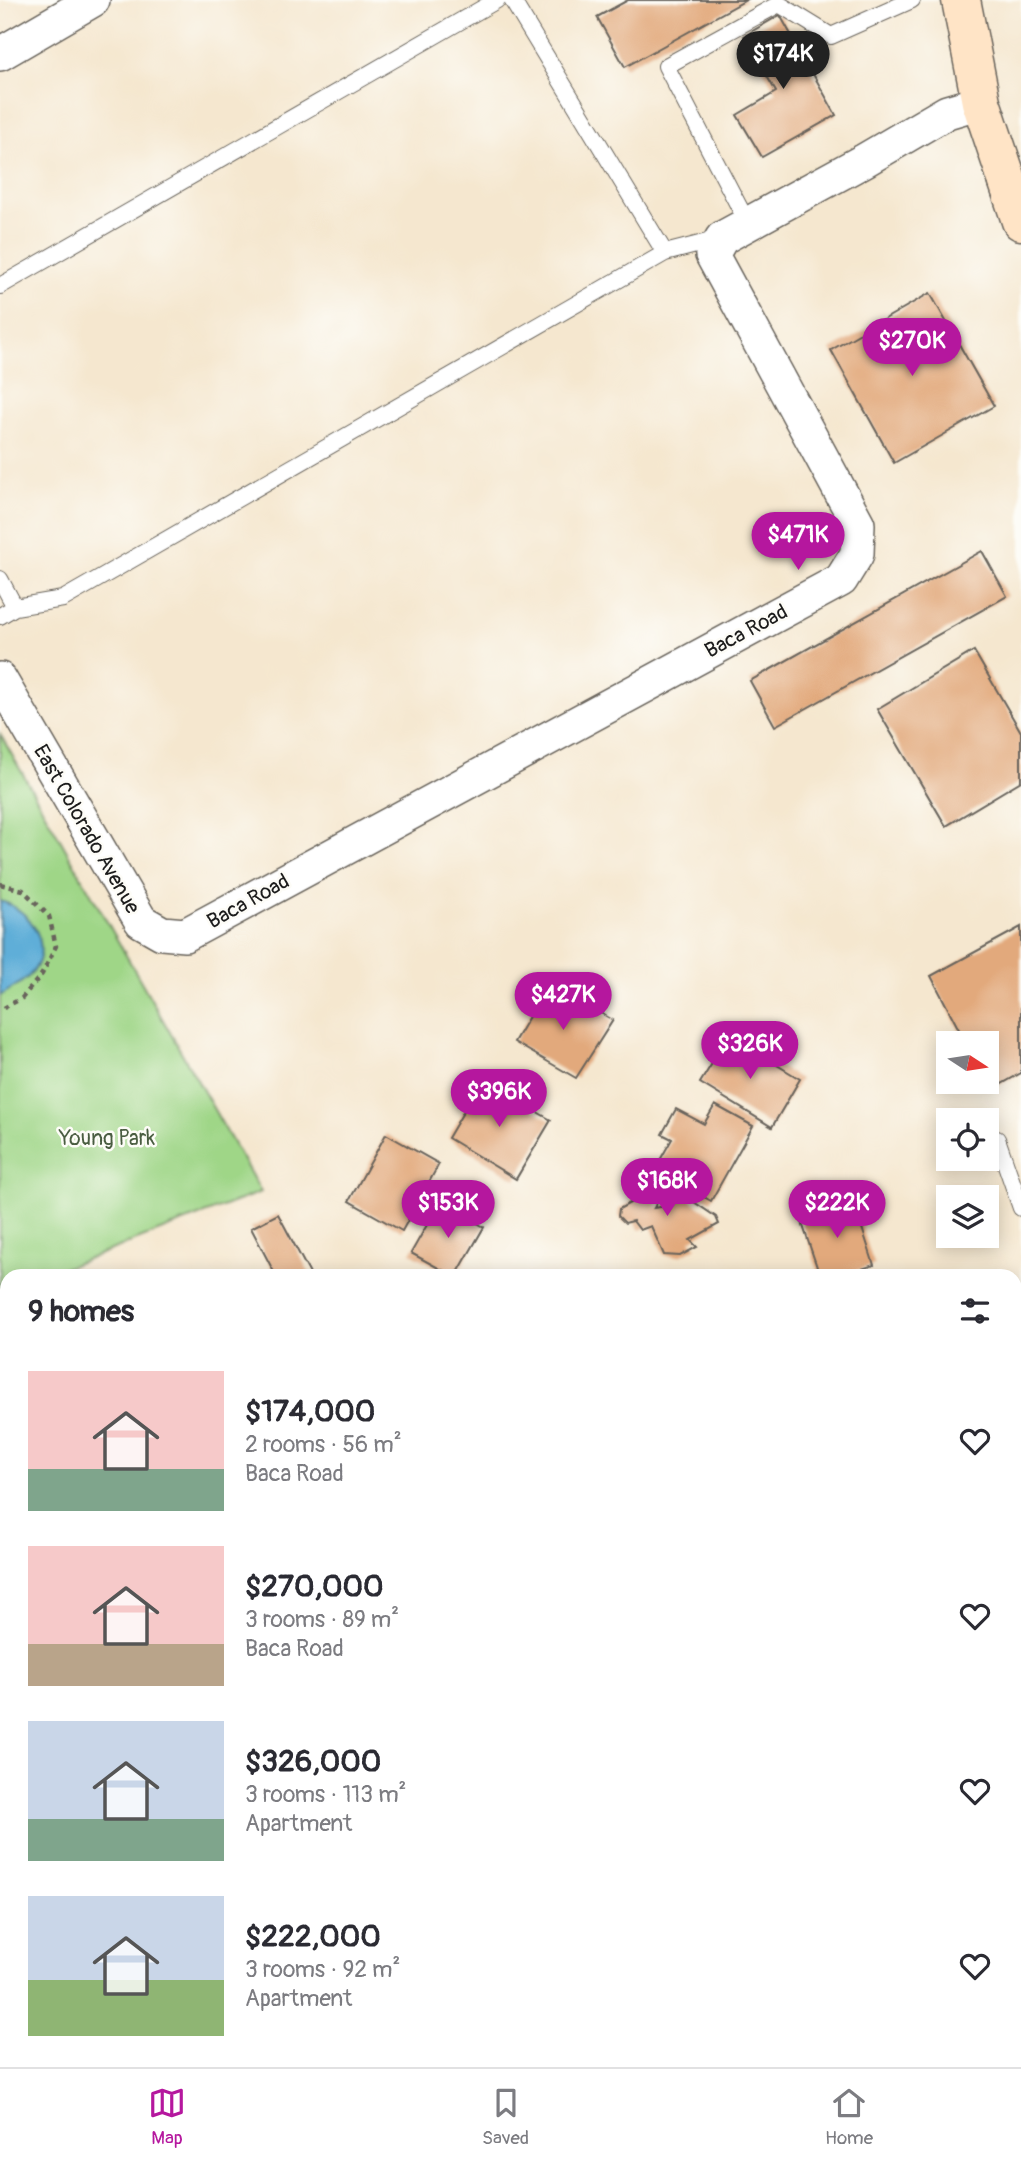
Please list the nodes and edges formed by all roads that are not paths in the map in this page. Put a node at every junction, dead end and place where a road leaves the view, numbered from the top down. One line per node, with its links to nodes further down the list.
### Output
1 (93, 0): 6 (street)
2 (497, 0): 11 (lane)
3 (512, 0): 10 (lane)
4 (912, 0): 9 (lane)
5 (961, 0): 7 (main road)
6 (0, 54)
7 (981, 102): 8 (main road); 9 (street)
8 (1021, 221)
9 (734, 231): 10 (lane); 16 (street, Baca Road)
10 (664, 253): 13 (lane)
11 (0, 286)
12 (0, 579): 13 (lane)
13 (15, 607): 14 (lane)
14 (0, 616)
15 (0, 679): 16 (street, East Colorado Avenue)
16 (162, 933)
17 (999, 1145): 18 (lane)
18 (1021, 1208)

